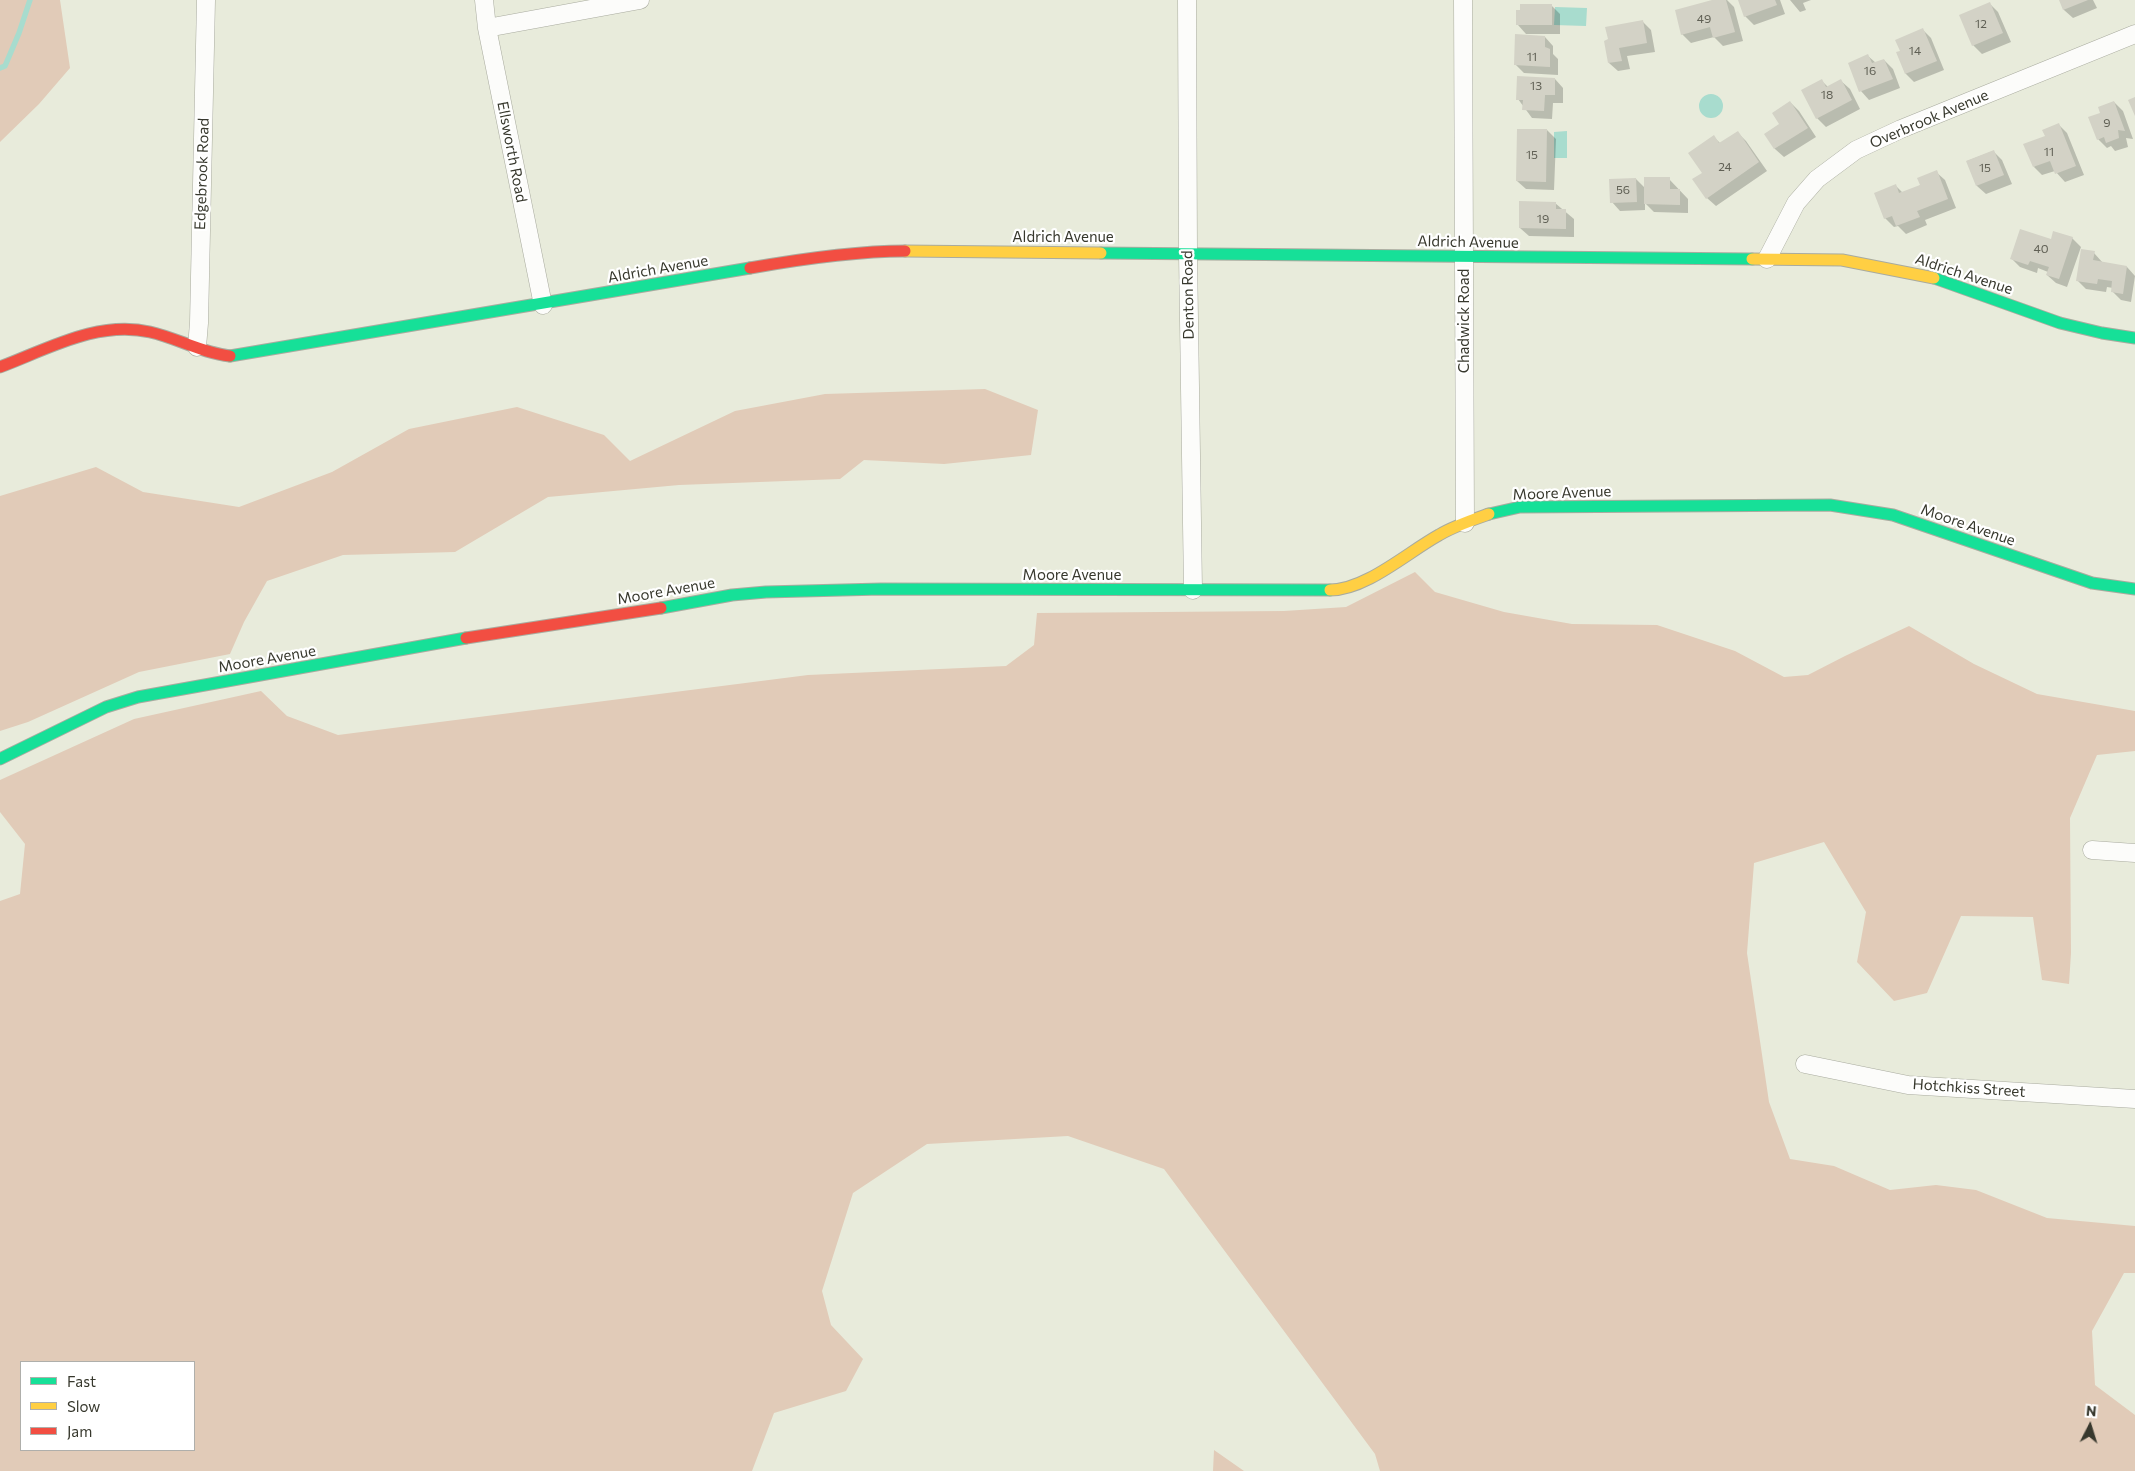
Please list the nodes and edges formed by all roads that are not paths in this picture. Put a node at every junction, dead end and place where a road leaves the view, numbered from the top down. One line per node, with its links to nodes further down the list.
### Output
1 (206, 0): 13 (street, Edgebrook Road)
2 (484, 0): 6 (street, Ellsworth Road)
3 (640, 0): 6 (street)
4 (1187, 0): 8 (street, Denton Road)
5 (1463, 0): 9 (street, Chadwick Road)
6 (487, 28): 11 (street, Ellsworth Road)
7 (2135, 34): 10 (street, Overbrook Avenue)
8 (1188, 253): 9 (street, Aldrich Avenue); 11 (street, Aldrich Avenue); 17 (street, Denton Road)
9 (1464, 257): 10 (street, Aldrich Avenue); 15 (street, Chadwick Road)
10 (1768, 259): 12 (street, Aldrich Avenue)
11 (542, 305): 13 (street, Aldrich Avenue)
12 (2135, 338)
13 (197, 347): 14 (street, Aldrich Avenue)
14 (0, 367)
15 (1465, 523): 16 (street, Moore Avenue); 17 (street, Moore Avenue)
16 (2135, 589)
17 (1193, 590): 18 (street, Moore Avenue)
18 (0, 759)
19 (2092, 850): 20 (street)
20 (2135, 853)
21 (1805, 1064): 22 (street, Hotchkiss Street)
22 (2135, 1099)

